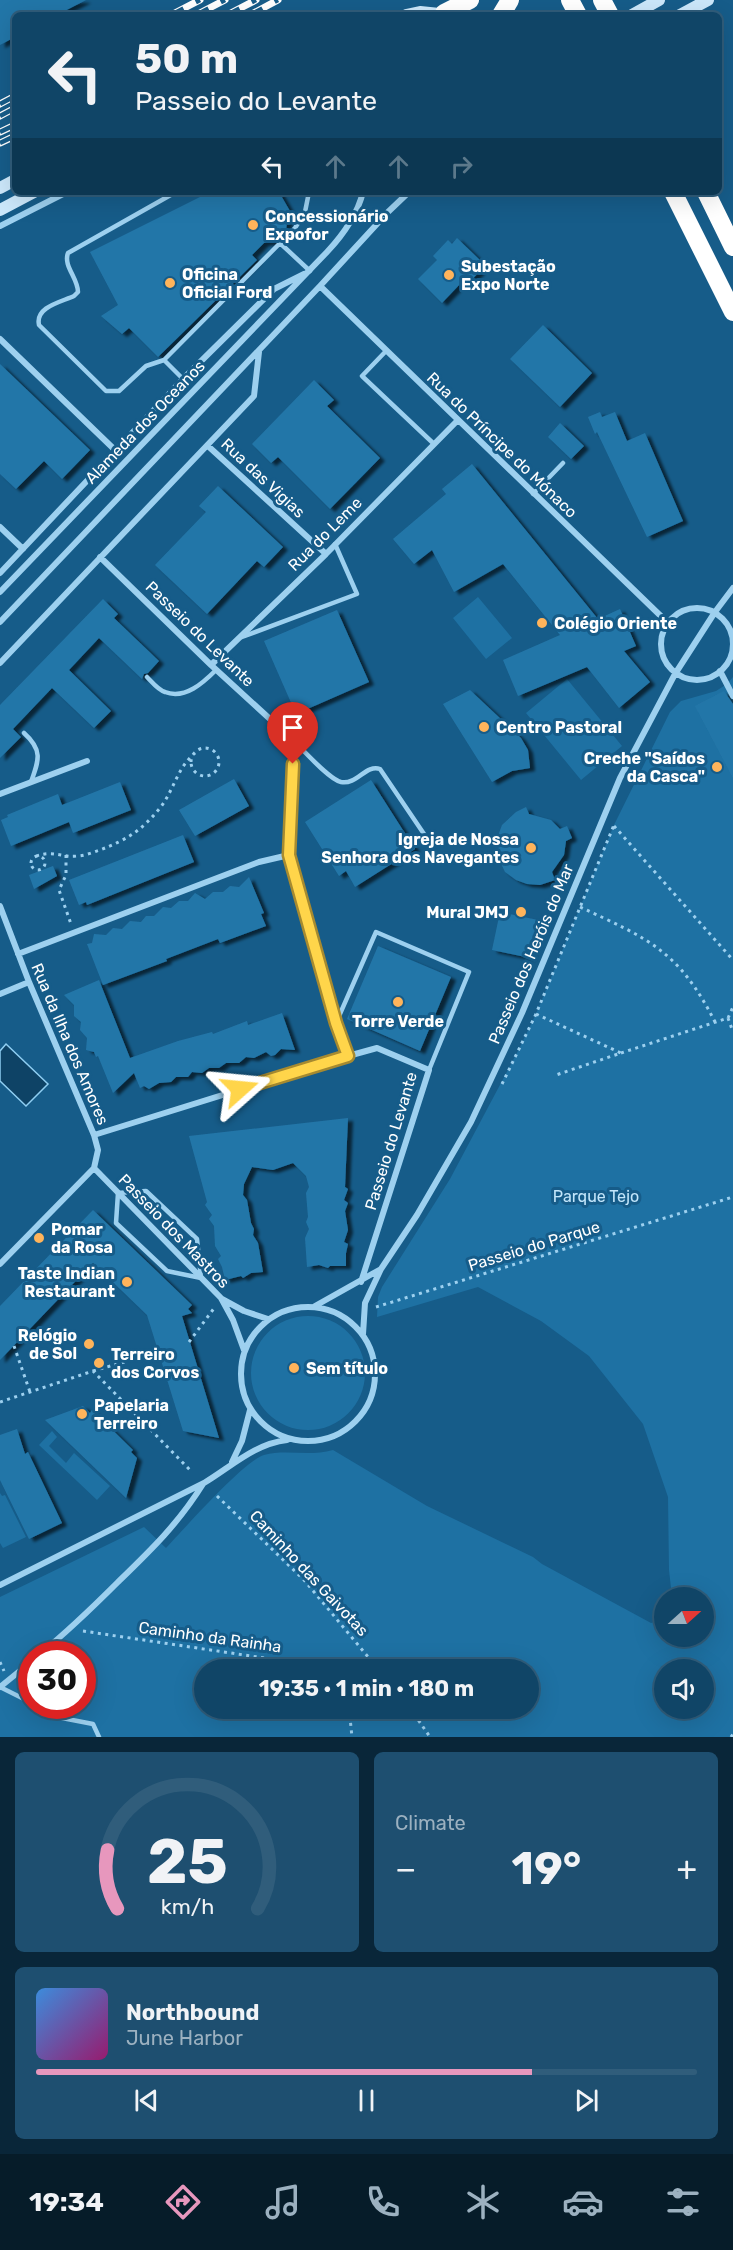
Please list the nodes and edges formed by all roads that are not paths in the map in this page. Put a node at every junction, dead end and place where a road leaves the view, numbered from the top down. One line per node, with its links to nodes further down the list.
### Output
1 (470, 0): 4 (highway)
2 (659, 0): 5 (main road)
3 (708, 0): 6 (main road)
4 (449, 12)
5 (637, 12)
6 (686, 12)
7 (28, 195): 15 (main road)
8 (60, 195): 16 (street)
9 (171, 195): 25 (lane)
10 (308, 195): 17 (lane)
11 (362, 195): 19 (street, Alameda dos Oceanos)
12 (407, 195): 20 (street, Alameda dos Oceanos)
13 (674, 195): 21 (highway)
14 (707, 195): 18 (highway)
15 (0, 210)
16 (0, 226)
17 (281, 244): 19 (lane); 25 (lane)
18 (733, 247)
19 (310, 271): 26 (street, Alameda dos Oceanos); 40 (street, Alameda dos Oceanos)
20 (320, 286): 23 (street, Alameda dos Oceanos); 24 (street, Rua do Príncipe do Mónaco)
21 (733, 312)
22 (0, 339): 30 (street)
23 (259, 350): 29 (street); 42 (street, Alameda dos Oceanos)
24 (386, 351): 27 (street, Rua do Príncipe do Mónaco); 28 (lane)
25 (164, 360): 26 (lane)
26 (183, 379): 30 (street, Alameda dos Oceanos)
27 (457, 421): 28 (street, Rua do Leme); 32 (street, Rua do Príncipe do Mónaco)
28 (434, 444): 34 (street, Rua do Leme)
29 (208, 446): 36 (street, Rua das Vigias); 37 (street)
30 (116, 451): 35 (street, Alameda dos Oceanos)
31 (563, 463): 32 (lane)
32 (533, 494): 43 (street, Rua do Príncipe do Mónaco)
33 (0, 526): 35 (street)
34 (335, 544): 36 (street, Rua do Leme); 44 (lane)
35 (23, 549): 38 (street, Alameda dos Oceanos)
36 (326, 554): 44 (street, Rua do Leme)
37 (100, 557): 45 (street); 46 (street, Passeio do Levante)
38 (0, 573)
39 (733, 588): 41 (street, Passeio dos Heróis do Mar)
40 (0, 592)
41 (715, 612): 43 (street); 47 (street); 48 (street, Passeio dos Heróis do Mar)
42 (0, 622)
43 (667, 622): 48 (street)
44 (236, 639): 46 (street, Rua do Leme)
45 (0, 663)
46 (214, 667): 49 (lane); 52 (street, Passeio do Levante)
47 (720, 671): 48 (street); 50 (street)
48 (675, 674): 69 (street, Passeio dos Heróis do Mar)
49 (147, 676)
50 (733, 696)
51 (24, 733): 54 (lane)
52 (294, 741): 56 (lane); 57 (street)
53 (87, 761): 54 (street)
54 (31, 782): 55 (street)
55 (0, 794)
56 (424, 834)
57 (289, 855): 59 (street); 62 (street)
58 (0, 906): 59 (street, Rua da Ilha dos Amores)
59 (18, 954): 60 (street, Rua da Ilha dos Amores)
60 (29, 982): 61 (street); 65 (street, Rua da Ilha dos Amores)
61 (0, 994)
62 (336, 1023): 63 (street); 64 (lane)
63 (348, 1056): 64 (street, Passeio do Levante); 65 (street, Passeio do Levante)
64 (429, 1070): 71 (street, Passeio do Levante)
65 (94, 1135): 66 (street, Rua da Ilha dos Amores)
66 (94, 1168): 67 (street, Passeio dos Mastros); 68 (street)
67 (118, 1193): 70 (street, Passeio dos Mastros); 70 (lane); 70 (lane)
68 (0, 1264)
69 (381, 1269): 71 (street); 75 (street, Passeio dos Heróis do Mar)
70 (201, 1278): 72 (street, Passeio dos Mastros)
71 (361, 1282): 73 (street)
72 (221, 1298): 74 (street); 76 (street, Passeio dos Mastros)
73 (315, 1306): 74 (street); 75 (street)
74 (268, 1319): 76 (street)
75 (363, 1334): 78 (street)
76 (244, 1350): 77 (street)
77 (250, 1410): 78 (street); 79 (street)
78 (290, 1439): 79 (street)
79 (232, 1462): 80 (street)
80 (204, 1483): 81 (street); 82 (street)
81 (0, 1586)
82 (56, 1641)
83 (18, 1672): 84 (street)
84 (0, 1687): 85 (lane)
85 (18, 1696)
86 (67, 1719): 87 (lane)
87 (99, 1737)

